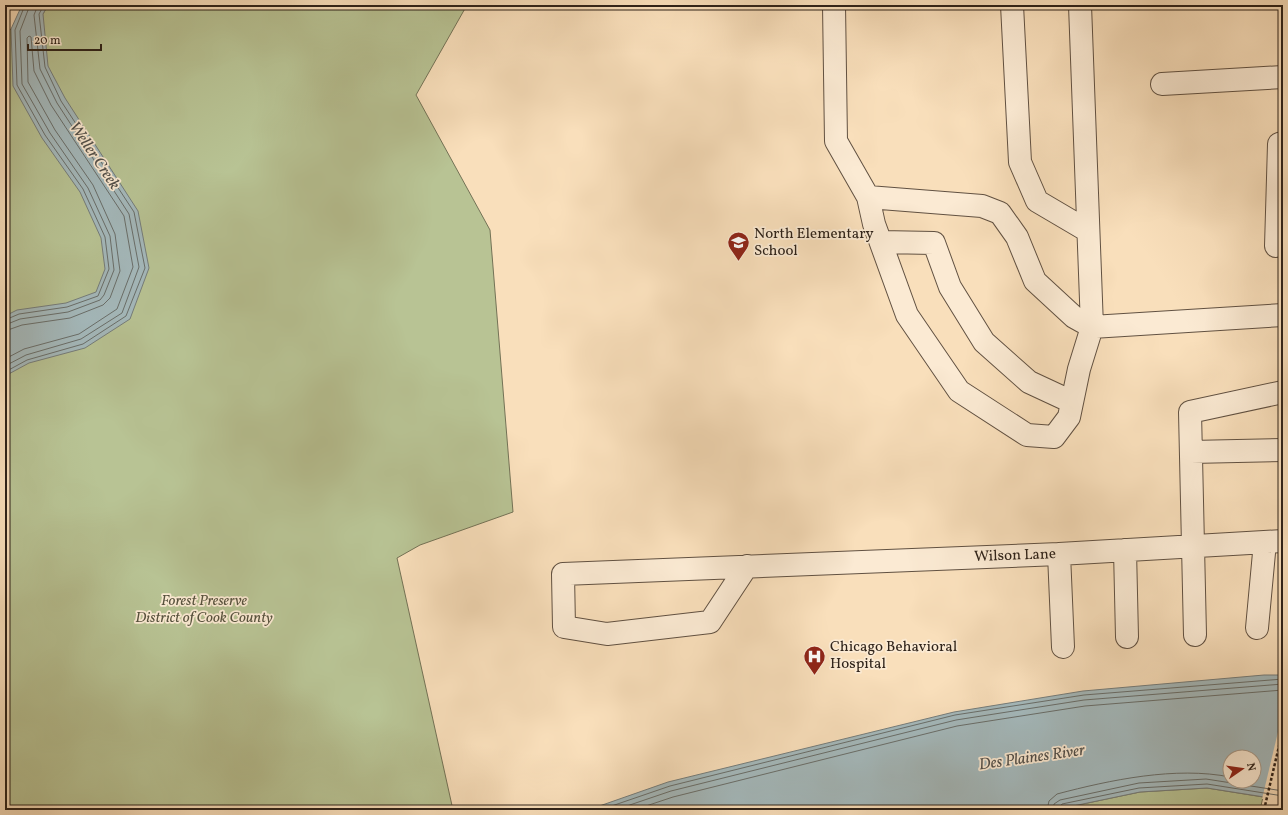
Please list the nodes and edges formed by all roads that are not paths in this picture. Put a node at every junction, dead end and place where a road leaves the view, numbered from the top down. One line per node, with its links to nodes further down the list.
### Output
1 (834, 5): 7 (street)
2 (1012, 5): 8 (street)
3 (1080, 5): 8 (street)
4 (1283, 77): 5 (street)
5 (1162, 84)
6 (1283, 143): 10 (street)
7 (868, 197): 9 (street); 12 (street)
8 (1088, 232): 12 (street)
9 (881, 242): 14 (street); 14 (street)
10 (1276, 246)
11 (1283, 315): 12 (street)
12 (1092, 327): 14 (street)
13 (1283, 392): 16 (street)
14 (1072, 402)
15 (1283, 450): 16 (street)
16 (1192, 452): 18 (street)
17 (1274, 541): 18 (street, Wilson Lane); 22 (street)
18 (1195, 546): 19 (street, Wilson Lane); 23 (street)
19 (1125, 550): 20 (street, Wilson Lane); 24 (street)
20 (1058, 554): 21 (street, Wilson Lane); 25 (street)
21 (747, 566): 21 (street, Wilson Lane)
22 (1257, 628)
23 (1195, 635)
24 (1127, 637)
25 (1063, 647)

